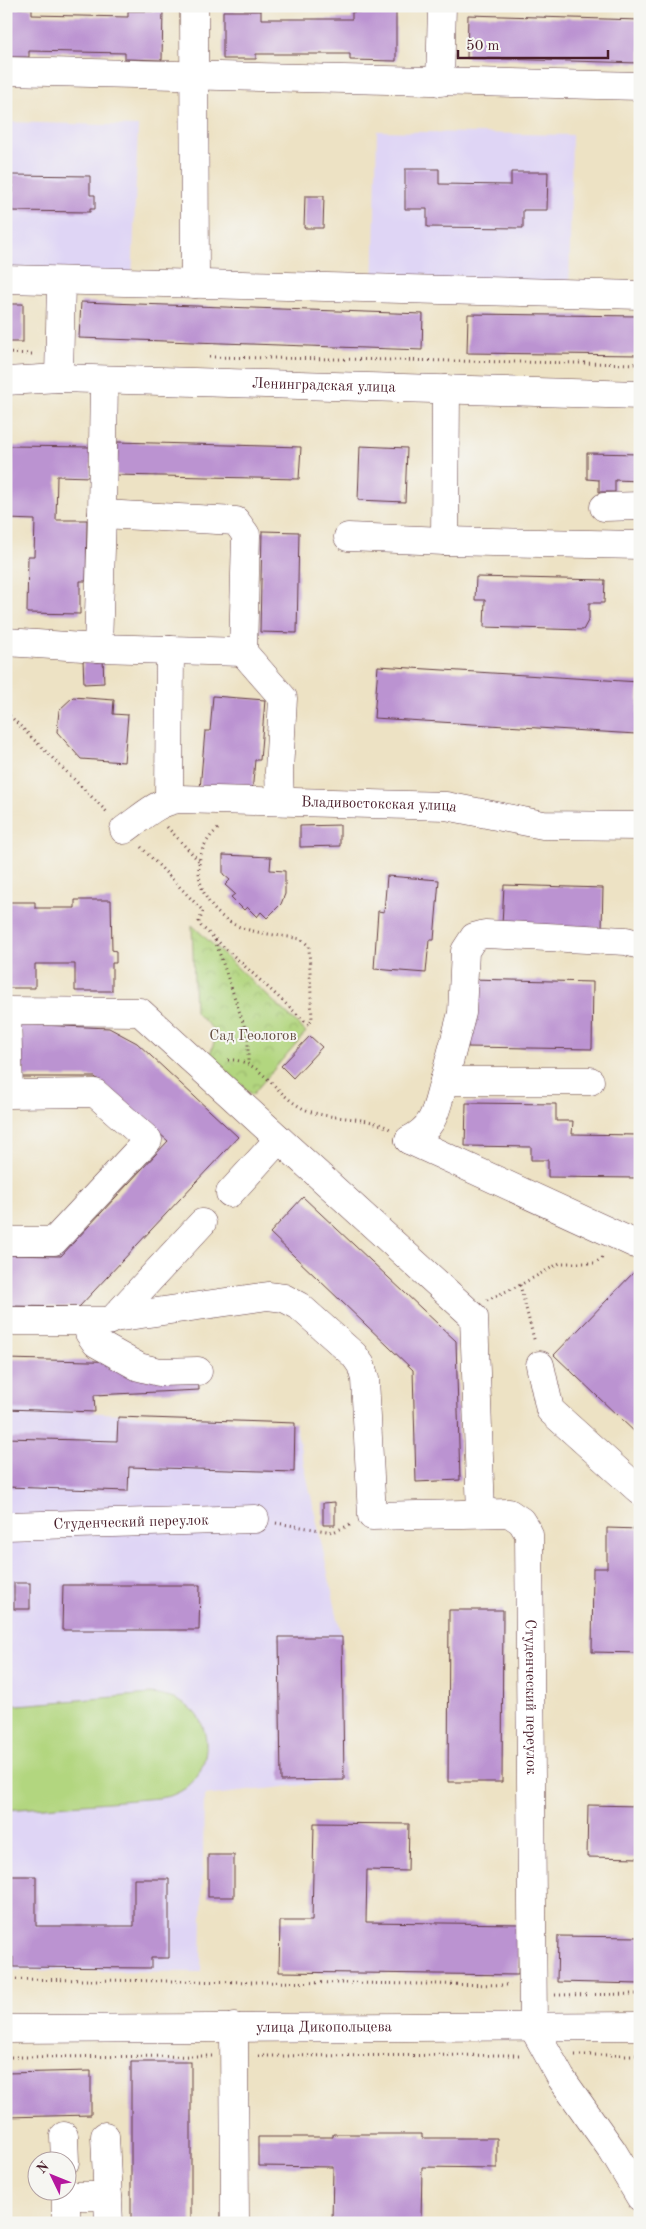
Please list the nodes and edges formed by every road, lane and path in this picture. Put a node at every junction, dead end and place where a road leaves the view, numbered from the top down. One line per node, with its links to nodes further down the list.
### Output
1 (194, 6): 4 (street)
2 (442, 6): 5 (street)
3 (6, 71): 4 (street)
4 (193, 76): 5 (street); 9 (street)
5 (440, 82): 6 (street)
6 (640, 86)
7 (6, 279): 8 (street)
8 (61, 281): 9 (street); 14 (street)
9 (195, 284): 10 (street)
10 (640, 295)
11 (6, 354): 14 (path)
12 (206, 357): 13 (path)
13 (640, 364)
14 (56, 371): 15 (street, Ленинградская улица); 16 (street, Ленинградская улица); 19 (street)
15 (104, 380): 17 (street, Ленинградская улица); 22 (street)
16 (6, 381)
17 (446, 389): 18 (street, Ленинградская улица); 24 (street)
18 (640, 394)
19 (6, 399)
20 (640, 506): 21 (street)
21 (604, 507)
22 (102, 514): 27 (street); 29 (street)
23 (348, 537): 24 (street)
24 (445, 541): 25 (street)
25 (640, 545)
26 (6, 642): 27 (street)
27 (98, 648): 28 (street)
28 (170, 650): 29 (street); 32 (street)
29 (243, 652): 31 (street)
30 (6, 712): 35 (path)
31 (280, 801): 32 (street, Владивостокская улица); 33 (street, Владивостокская улица)
32 (160, 805): 35 (street); 36 (path)
33 (640, 826)
34 (220, 828): 36 (path)
35 (124, 830): 37 (path)
36 (199, 862): 37 (path)
37 (214, 939): 40 (path)
38 (640, 944): 41 (street)
39 (195, 1062): 40 (path); 43 (street); 47 (street)
40 (248, 1062): 44 (path)
41 (444, 1081): 42 (street); 44 (street)
42 (590, 1081)
43 (279, 1140): 45 (street); 56 (street)
44 (408, 1140): 48 (street)
45 (230, 1193)
46 (202, 1224): 51 (street)
47 (6, 1241)
48 (633, 1243): 49 (path)
49 (520, 1285): 50 (path); 53 (path)
50 (487, 1300)
51 (101, 1320): 52 (street); 54 (street); 57 (street)
52 (6, 1321)
53 (540, 1365): 55 (street)
54 (198, 1371)
55 (640, 1492)
56 (481, 1513): 57 (street, Студенческий переулок); 61 (street, Студенческий переулок)
57 (372, 1516): 58 (path)
58 (255, 1519): 59 (street, Студенческий переулок)
59 (6, 1526)
60 (6, 1979): 61 (path)
61 (533, 1989): 62 (path); 65 (street, Студенческий переулок)
62 (640, 1994)
63 (640, 2026): 65 (street, улица Дикопольцева)
64 (234, 2027): 65 (street, улица Дикопольцева); 66 (street, улица Дикопольцева); 69 (street)
65 (533, 2027): 67 (street)
66 (6, 2029)
67 (549, 2055): 68 (path); 69 (path); 72 (street)
68 (640, 2055)
69 (234, 2056): 70 (path); 77 (street)
70 (6, 2057)
71 (105, 2136): 75 (street)
72 (640, 2197)
73 (78, 2199): 75 (street)
74 (66, 2202): 76 (street)
75 (108, 2210)
76 (66, 2223)
77 (235, 2223)

